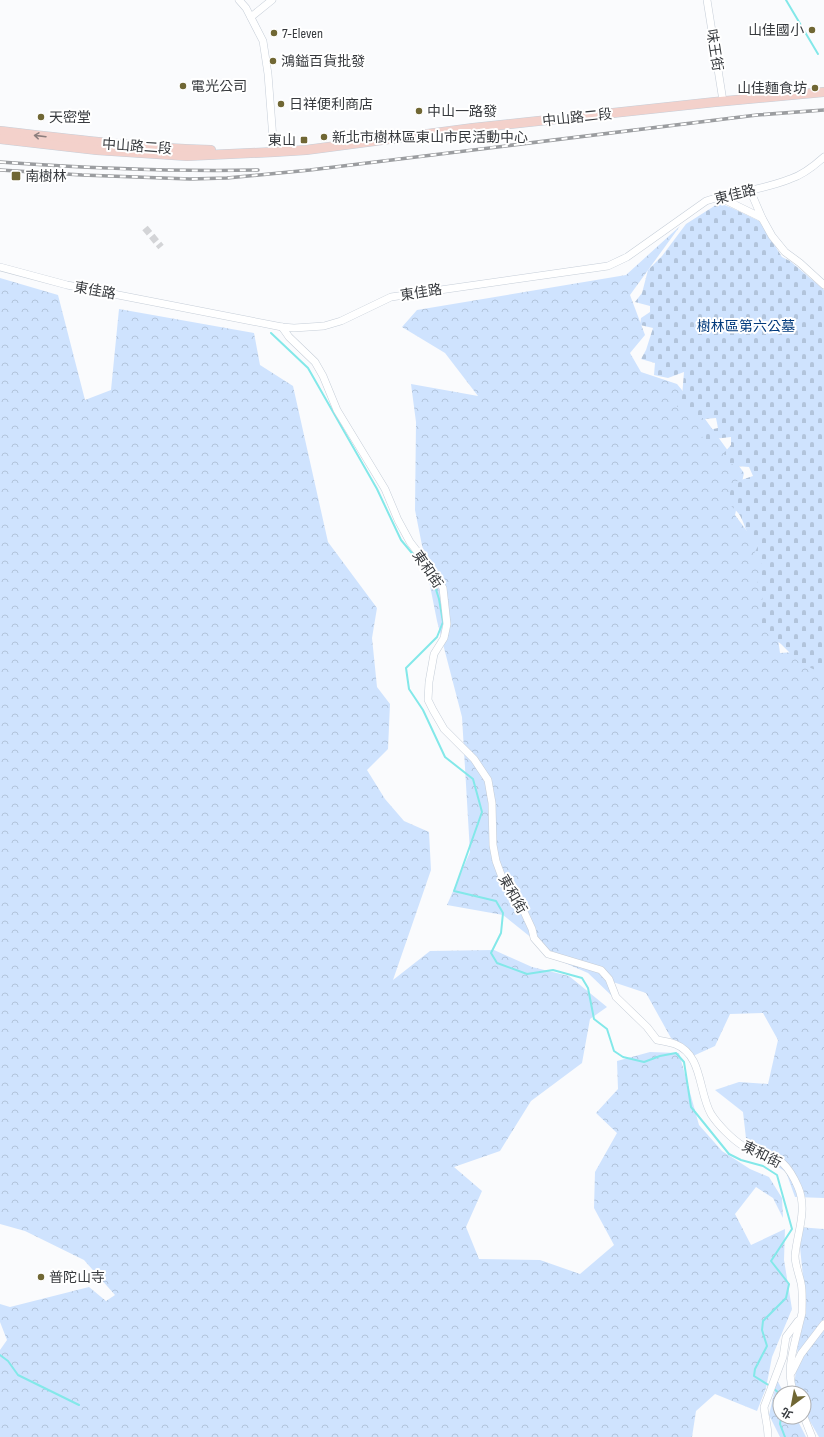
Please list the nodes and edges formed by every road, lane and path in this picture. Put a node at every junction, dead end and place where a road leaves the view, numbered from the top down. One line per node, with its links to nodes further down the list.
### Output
1 (239, 0): 4 (street)
2 (272, 0): 4 (street)
3 (707, 0): 6 (street, 味王街)
4 (251, 17): 9 (street)
5 (824, 92): 6 (main road, 中山路二段)
6 (722, 101): 9 (main road, 中山路二段)
7 (0, 131): 9 (main road, 中山路二段, one-way to 7)
8 (0, 139): 9 (main road, 中山路二段)
9 (274, 152)
10 (824, 157): 11 (street, 東佳路)
11 (750, 190): 12 (street, 東佳路); 13 (street)
12 (719, 197): 13 (street); 16 (street, 東佳路)
13 (762, 218): 15 (street)
14 (0, 267): 16 (street, 東佳路)
15 (824, 285)
16 (282, 327): 17 (street, 東和街)
17 (800, 1319): 19 (street, 東和街); 22 (street)
18 (824, 1324): 19 (street)
19 (790, 1375): 20 (street, 東和街)
20 (791, 1385)
21 (807, 1425): 23 (street)
22 (768, 1437)
23 (812, 1437)

